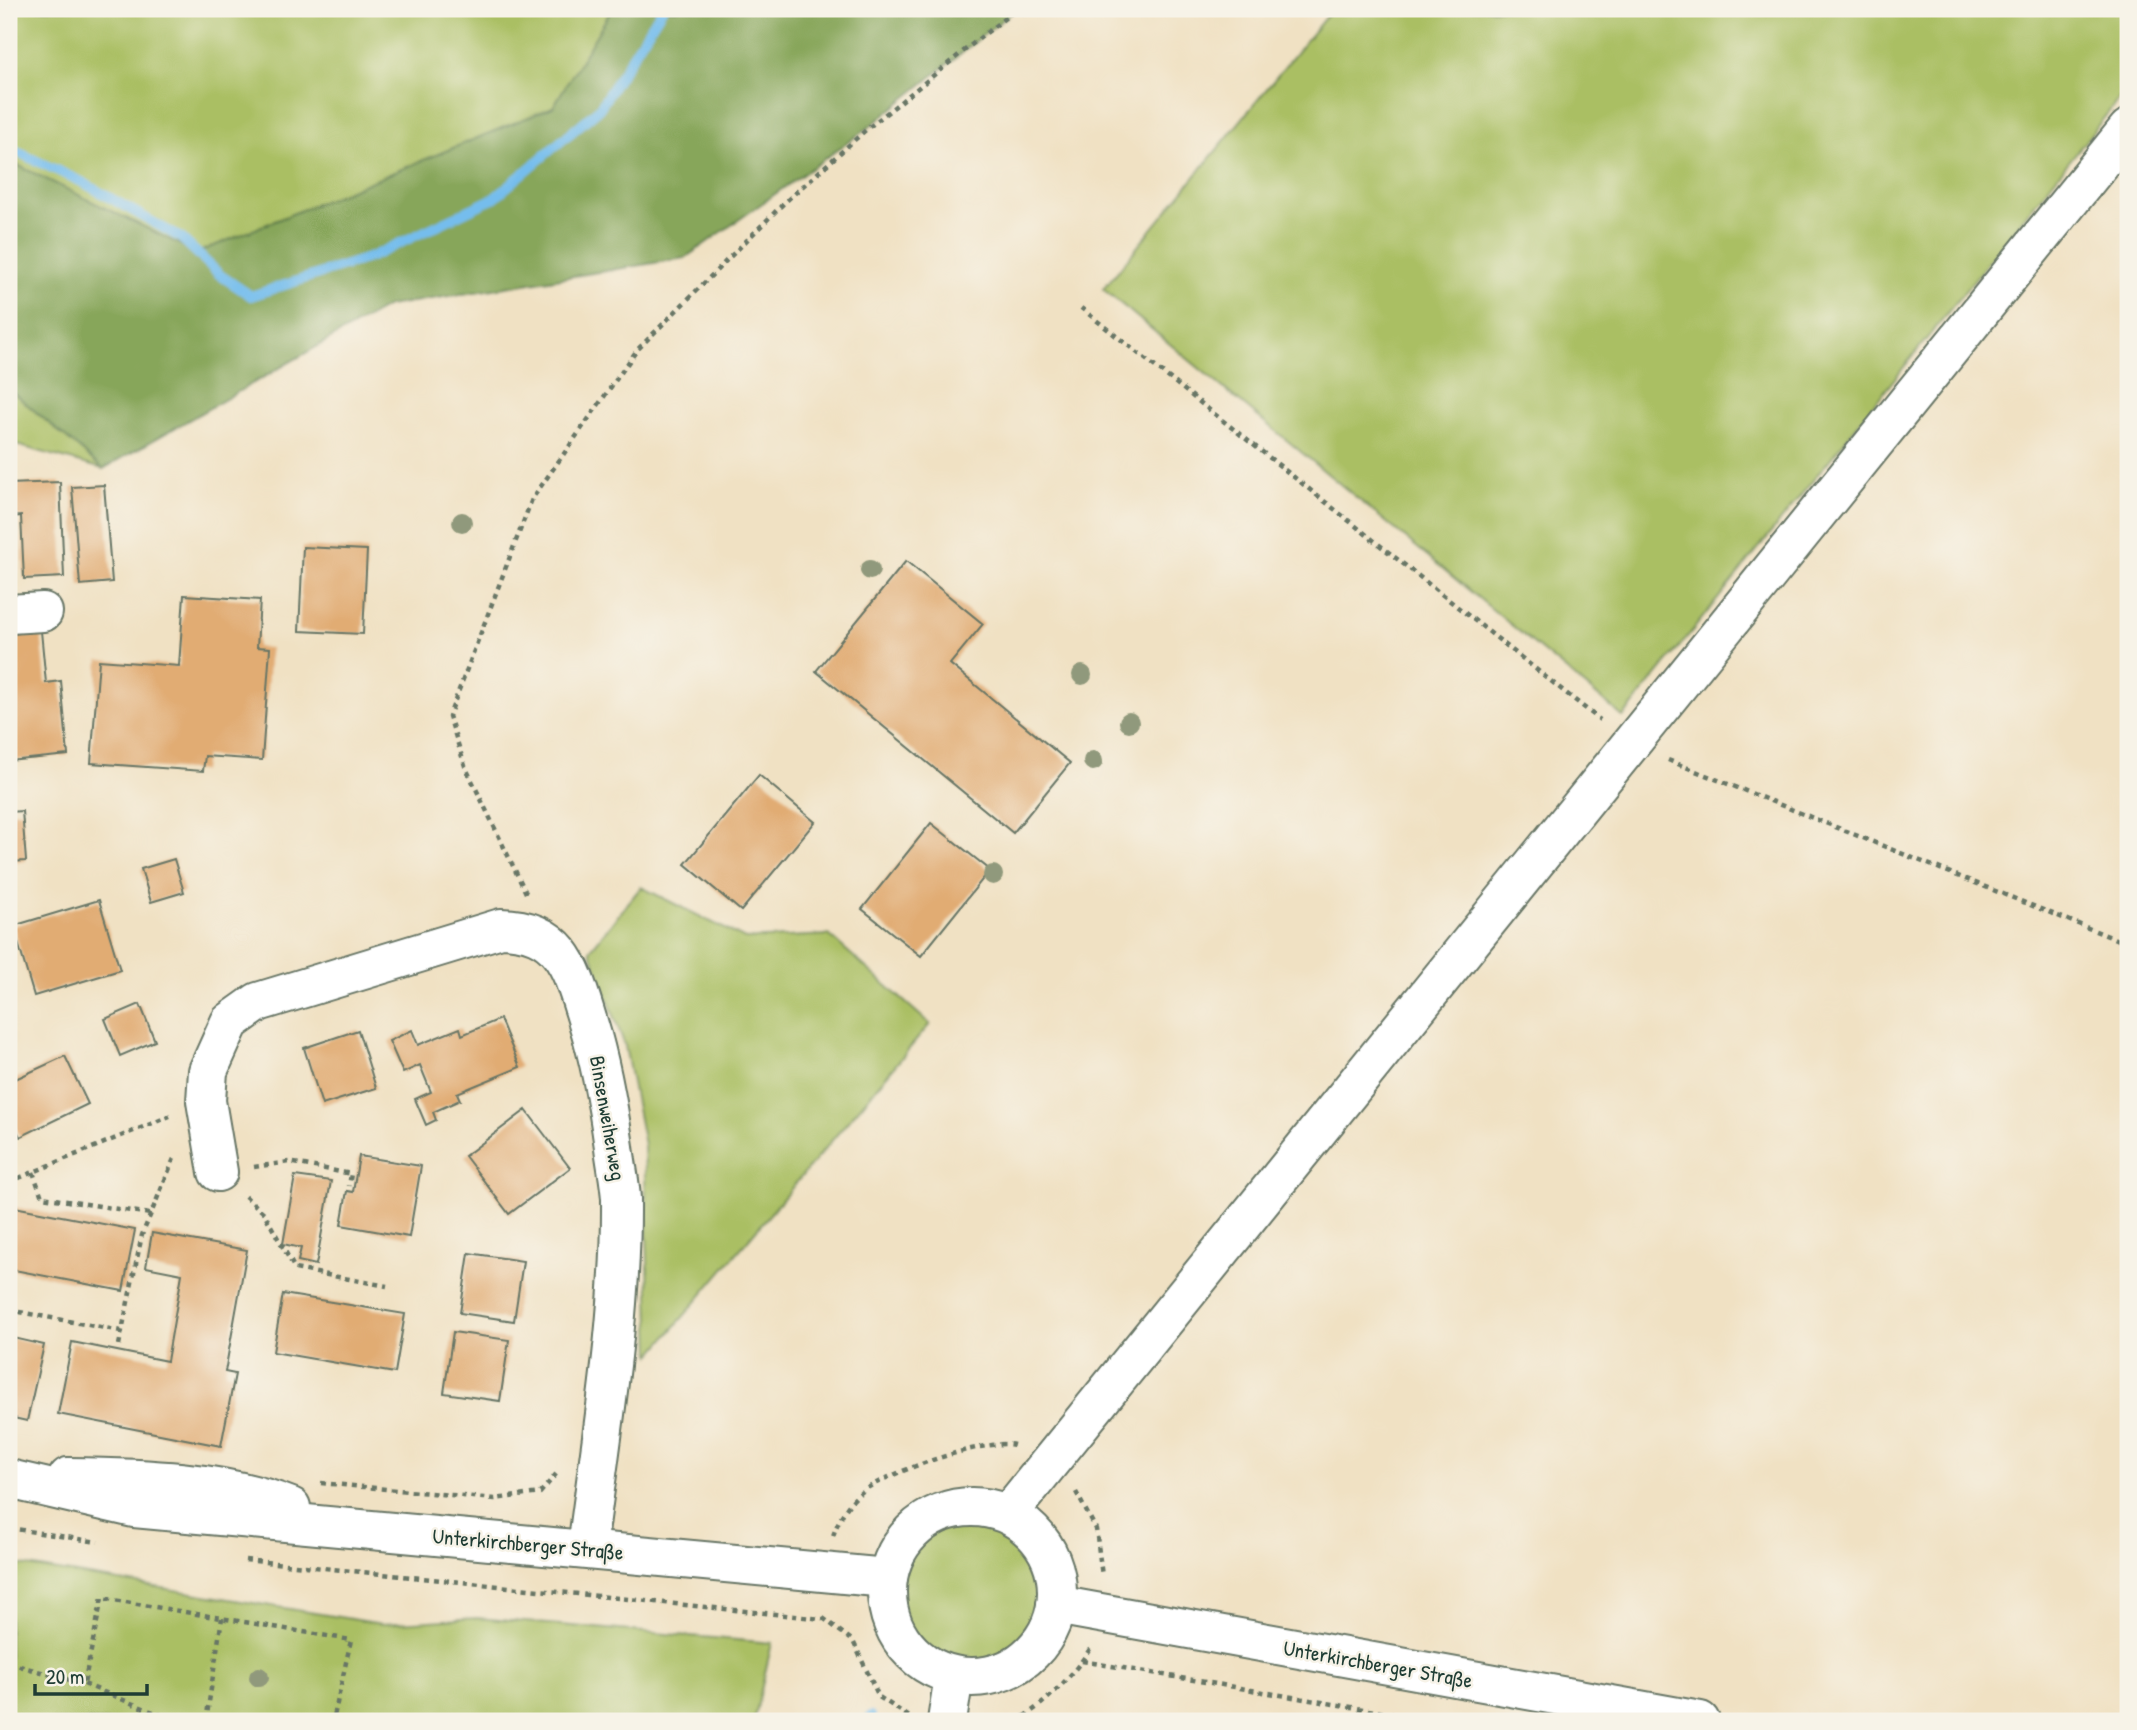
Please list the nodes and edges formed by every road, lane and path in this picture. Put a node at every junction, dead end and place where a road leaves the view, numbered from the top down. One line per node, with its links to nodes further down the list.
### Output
1 (1016, 9): 5 (path)
2 (2128, 130): 4 (main road)
3 (1081, 309): 4 (path)
4 (1632, 746): 6 (path); 20 (main road)
5 (521, 928): 7 (main road); 22 (main road, Binsenweiherweg)
6 (2128, 944)
7 (206, 1101): 8 (path); 9 (main road); 12 (path)
8 (33, 1172): 10 (path); 12 (path)
9 (218, 1172): 11 (path); 13 (path)
10 (9, 1182)
11 (349, 1186)
12 (150, 1214): 15 (path)
13 (387, 1286)
14 (9, 1310): 15 (path)
15 (122, 1331): 16 (path)
16 (119, 1345)
17 (564, 1466): 19 (path)
18 (9, 1477): 22 (main road, Unterkirchberger Straße)
19 (317, 1483)
20 (1008, 1514): 25 (main road); 26 (main road)
21 (837, 1524): 24 (path)
22 (587, 1548): 24 (main road, Unterkirchberger Straße)
23 (277, 1564): 28 (path)
24 (830, 1572): 25 (main road, Unterkirchberger Straße); 28 (path)
25 (887, 1578): 31 (main road)
26 (1056, 1605): 31 (main road); 39 (main road, Unterkirchberger Straße)
27 (222, 1618): 32 (path); 36 (path); 37 (path)
28 (823, 1619): 33 (path)
29 (1082, 1661): 38 (path)
30 (9, 1663): 32 (path)
31 (954, 1676): 33 (main road)
32 (84, 1684): 34 (path)
33 (932, 1720)
34 (173, 1721): 35 (path)
35 (181, 1721)
36 (206, 1721)
37 (333, 1721)
38 (1433, 1721)
39 (1700, 1721)

